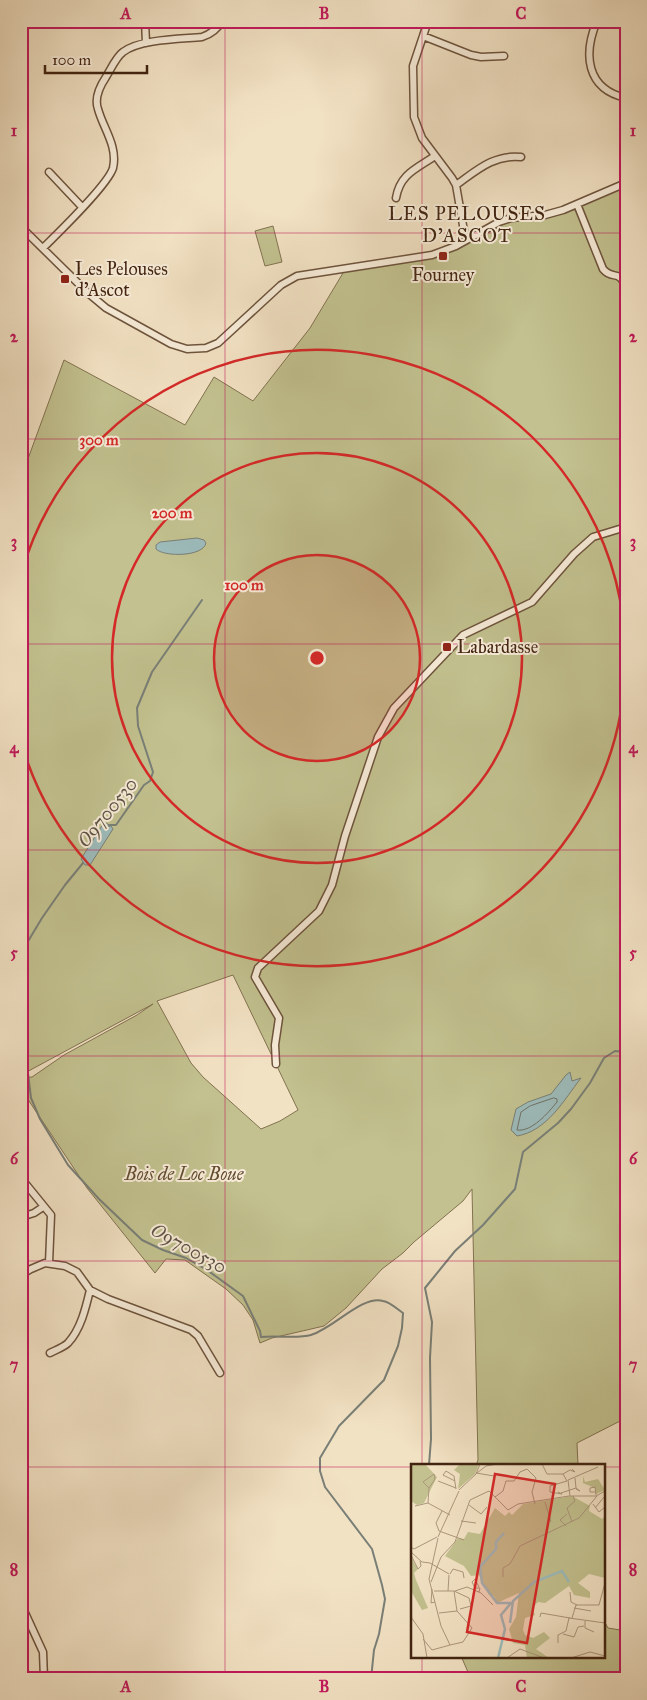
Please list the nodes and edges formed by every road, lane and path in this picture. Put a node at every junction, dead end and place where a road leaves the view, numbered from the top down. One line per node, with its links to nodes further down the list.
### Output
1 (146, 21): 6 (street)
2 (222, 21): 6 (street)
3 (428, 21): 5 (street)
4 (597, 21): 8 (street)
5 (423, 36): 7 (street); 9 (street)
6 (146, 43): 16 (street)
7 (504, 56)
8 (626, 98)
9 (435, 156): 13 (street); 14 (street)
10 (520, 157): 13 (street)
11 (50, 172): 16 (street)
12 (626, 183): 15 (street)
13 (456, 185): 18 (street)
14 (396, 198)
15 (577, 204): 18 (street); 20 (street)
16 (82, 207): 19 (street)
17 (21, 227): 19 (street)
18 (469, 238): 19 (street)
19 (43, 248)
20 (626, 287)
21 (626, 527): 22 (street)
22 (276, 1064)
23 (21, 1171): 24 (street)
24 (43, 1207): 25 (street); 26 (street)
25 (21, 1217)
26 (49, 1263): 27 (street); 28 (street)
27 (21, 1275)
28 (90, 1290): 29 (street); 30 (street)
29 (50, 1353)
30 (220, 1373)
31 (21, 1604): 32 (street)
32 (44, 1679)

